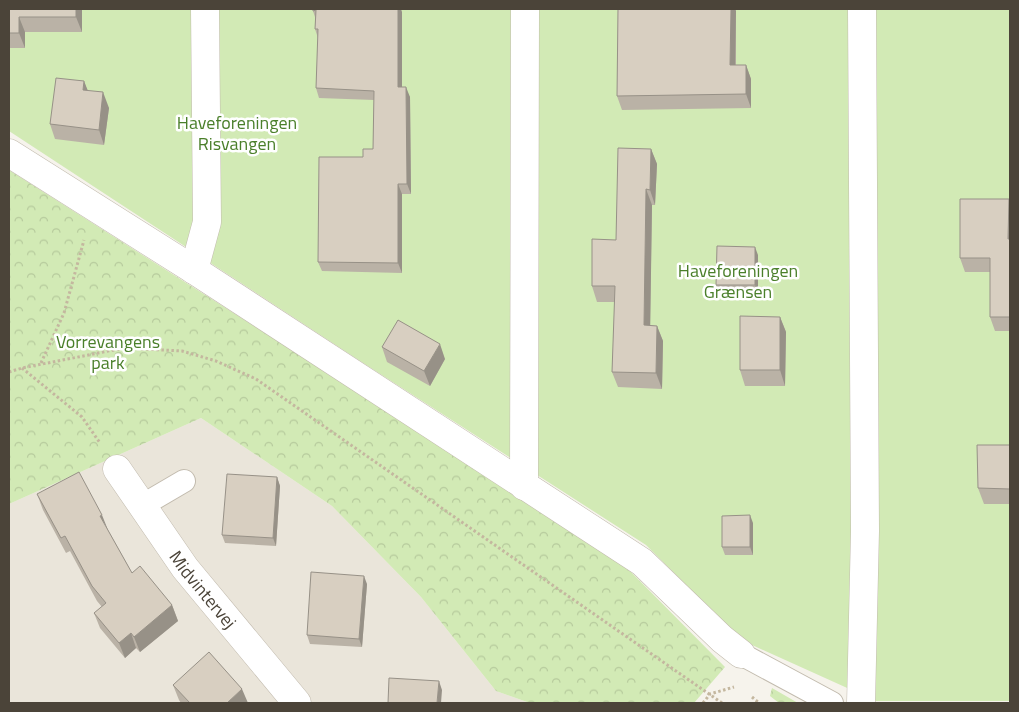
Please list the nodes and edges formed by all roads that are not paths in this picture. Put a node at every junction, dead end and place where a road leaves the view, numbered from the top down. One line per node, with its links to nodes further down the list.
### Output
1 (205, 9): 5 (street)
2 (525, 9): 8 (street)
3 (862, 9): 13 (street)
4 (9, 153): 5 (street)
5 (194, 270): 8 (street)
6 (117, 469): 9 (street, Midvintervej)
7 (184, 481): 9 (lane)
8 (524, 486): 10 (street)
9 (143, 505): 11 (street, Midvintervej)
10 (741, 654): 12 (lane)
11 (296, 703)
12 (832, 703)
13 (861, 703)

